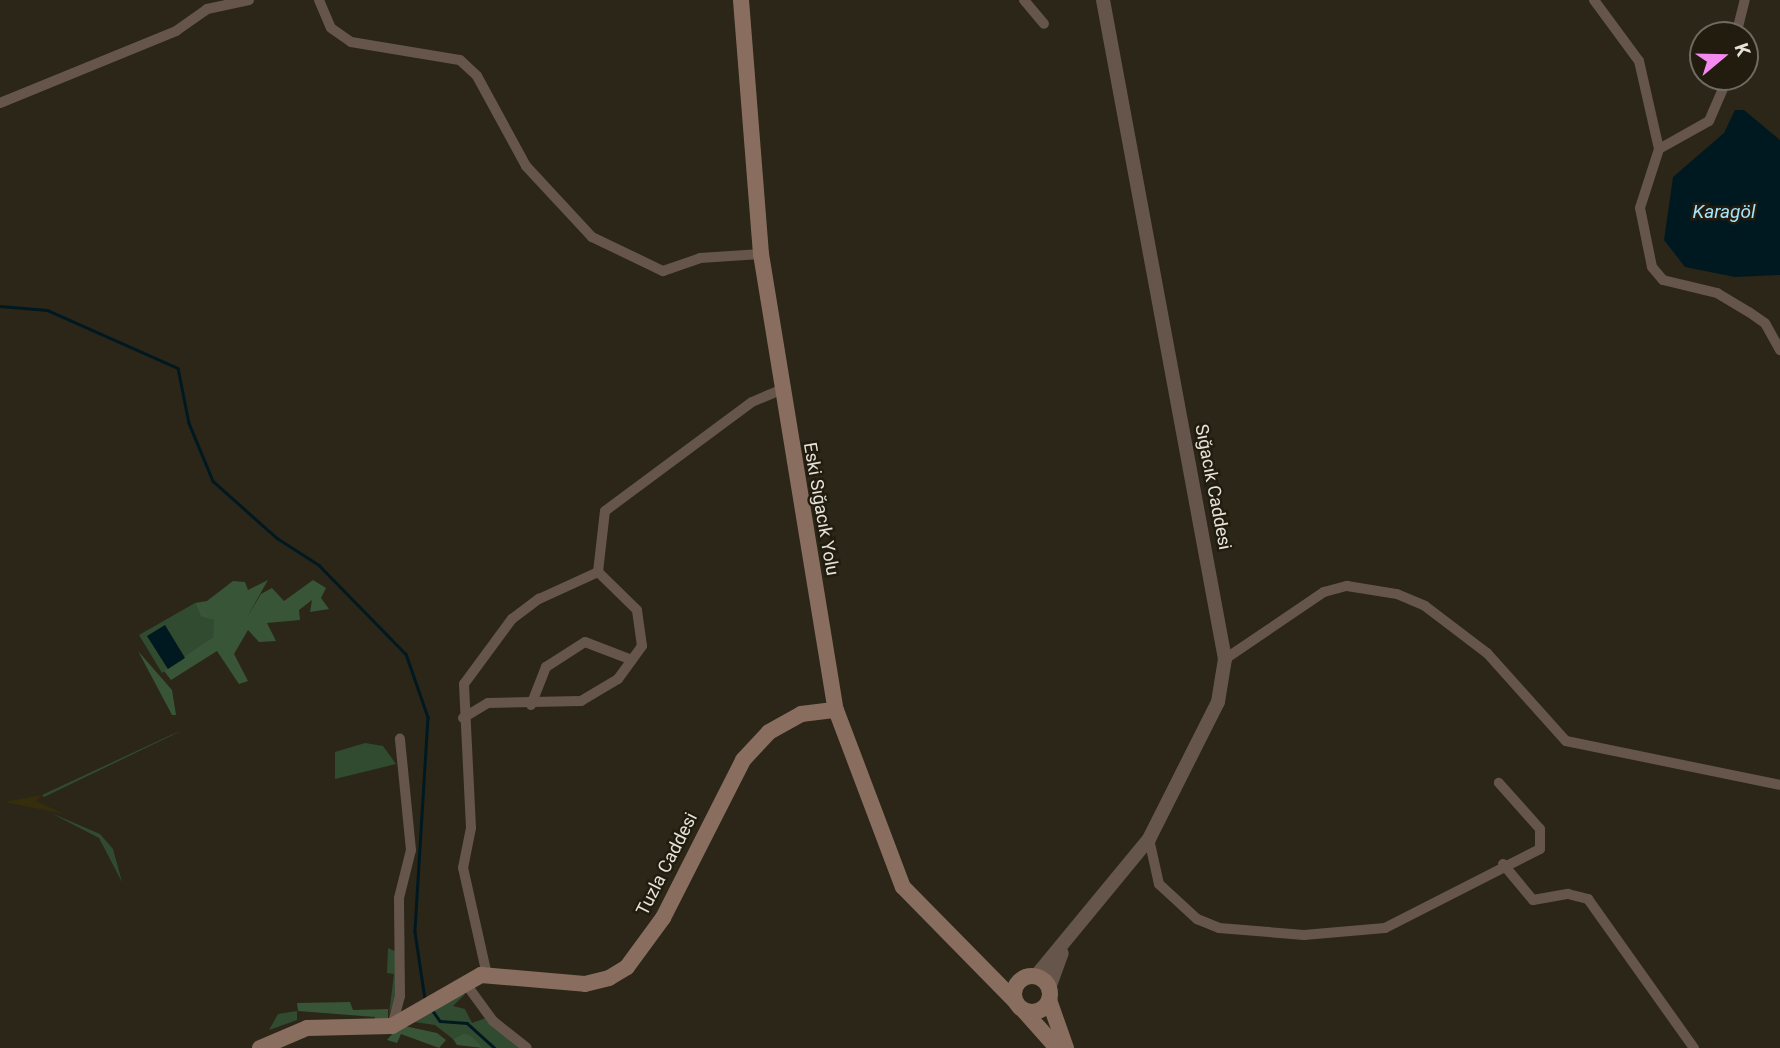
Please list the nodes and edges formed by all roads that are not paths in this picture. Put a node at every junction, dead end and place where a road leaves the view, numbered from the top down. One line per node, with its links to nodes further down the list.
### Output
1 (249, 0): 11 (street)
2 (319, 0): 13 (street)
3 (741, 0): 13 (main road, Eski Sığacık Yolu)
4 (1024, 0): 9 (street)
5 (1103, 0): 17 (street, Sığacık Caddesi)
6 (1594, 0): 12 (street)
7 (1745, 0): 8 (street)
8 (1740, 21)
9 (1044, 24)
10 (1722, 91): 12 (street)
11 (0, 103)
12 (1658, 149): 14 (street)
13 (761, 254): 15 (main road, Eski Sığacık Yolu)
14 (1780, 351)
15 (780, 390): 16 (street); 20 (main road, Eski Sığacık Yolu)
16 (598, 572): 18 (street); 21 (street)
17 (1225, 659): 24 (street); 25 (street, Sığacık Caddesi)
18 (632, 660): 19 (street); 19 (street)
19 (531, 705): 21 (street)
20 (836, 710): 28 (main road, Tuzla Caddesi); 29 (main road, Eski Sığacık Yolu)
21 (463, 718): 28 (street)
22 (400, 739): 34 (street)
23 (1499, 783): 26 (street)
24 (1780, 785)
25 (1149, 839): 26 (street); 27 (street, Sığacık Caddesi)
26 (1503, 864): 39 (street)
27 (1068, 943): 30 (street); 32 (street)
28 (487, 975): 31 (main road, Tuzla Caddesi)
29 (991, 977): 30 (main road); 33 (main road, Eski Sığacık Yolu)
30 (1030, 977): 32 (main road); 33 (main road)
31 (459, 987): 34 (main road, Tuzla Caddesi); 36 (street)
32 (1049, 994): 33 (main road); 38 (main road)
33 (1020, 1007): 37 (main road, Eski Sığacık Yolu)
34 (399, 1022): 35 (main road)
35 (260, 1048)
36 (527, 1048)
37 (1057, 1048)
38 (1066, 1048)
39 (1694, 1048)

